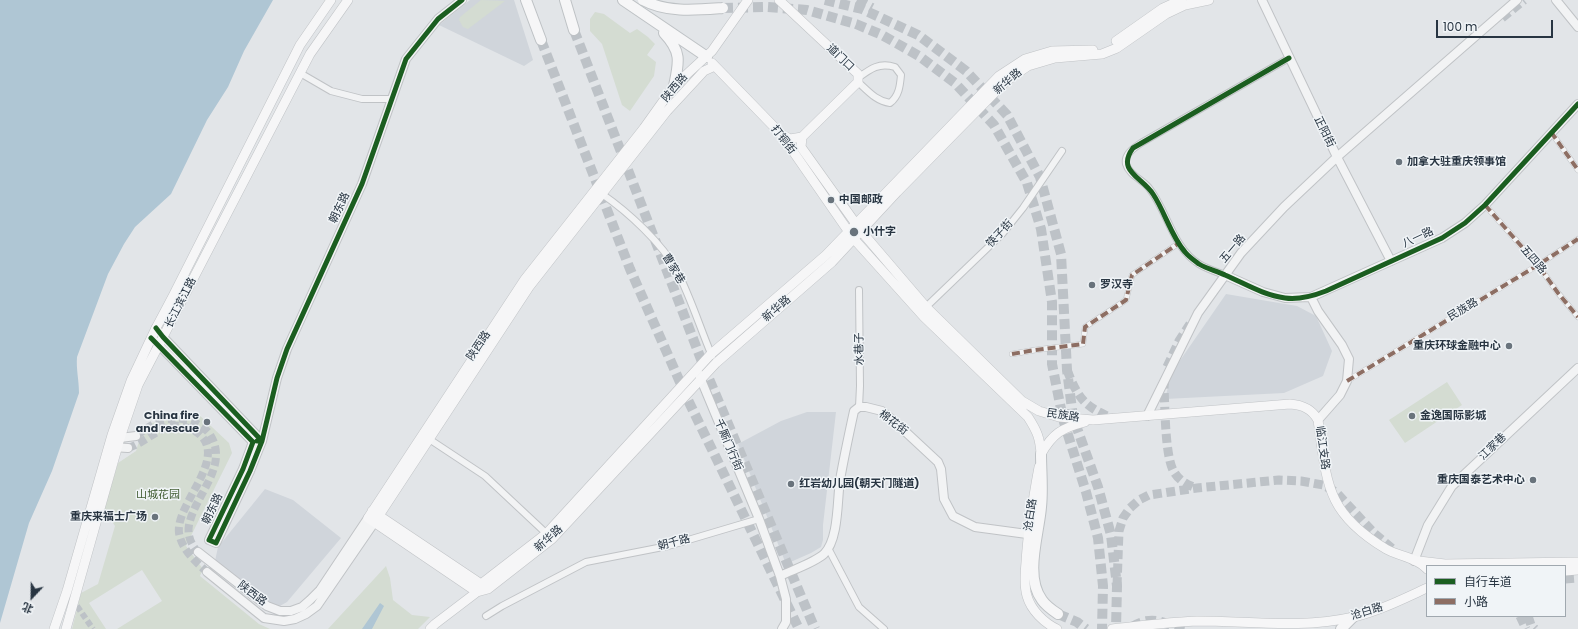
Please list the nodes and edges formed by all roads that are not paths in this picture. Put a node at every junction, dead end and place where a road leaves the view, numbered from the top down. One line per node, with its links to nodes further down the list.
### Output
1 (331, 0): 47 (main road, 长江滨江路)
2 (348, 0): 23 (main road, 长江滨江路)
3 (462, 0): 26 (street, 朝东路)
4 (526, 0): 18 (main road)
5 (565, 0): 17 (main road)
6 (622, 0): 19 (main road)
7 (643, 0): 15 (main road, bridge)
8 (748, 0): 20 (main road, 陕西路)
9 (779, 0): 24 (main road, 道门口)
10 (1181, 0): 36 (main road, 新华路)
11 (1209, 0): 36 (main road, 新华路)
12 (1262, 0): 21 (street, 正阳街)
13 (1517, 0): 32 (street, 五一路)
14 (1556, 0): 16 (street)
15 (723, 8)
16 (1578, 27)
17 (574, 30)
18 (540, 40)
19 (675, 41): 20 (main road); 25 (main road)
20 (706, 57): 22 (main road, 打铜街); 25 (main road, 陕西路)
21 (1289, 58): 32 (street, 正阳街); 39 (street)
22 (715, 66): 29 (main road, 打铜街); 34 (main road, 陕西路)
23 (300, 73): 26 (street); 49 (main road, 长江滨江路)
24 (858, 80): 24 (street); 30 (main road, 道门口)
25 (674, 86): 63 (main road, 陕西路)
26 (392, 99): 64 (street, 朝东路)
27 (1578, 104): 28 (street, 八一路)
28 (1551, 132): 33 (street); 35 (street, 八一路)
29 (781, 134): 30 (main road); 37 (main road, 打铜街)
30 (802, 137): 36 (main road, 打铜街)
31 (1062, 151): 45 (street, 筷子街)
32 (1336, 157): 40 (street, 正阳街); 42 (street, 五一路)
33 (1578, 170)
34 (602, 194): 50 (street, 曹家巷); 63 (main road, 陕西路)
35 (1485, 205): 40 (street, 八一路); 41 (street, 五四路)
36 (858, 228): 37 (main road, 新华路); 45 (main road, 民族路)
37 (851, 235): 50 (main road, 新华路); 52 (main road, 新华路); 68 (main road, 民族路)
38 (1578, 238): 41 (street, 民族路)
39 (1179, 243): 42 (street); 51 (street)
40 (1391, 261): 44 (street, 八一路)
41 (1538, 265): 46 (street, 五四路); 56 (street, 民族路)
42 (1225, 275): 44 (street, 八一路); 58 (street, 五一路)
43 (859, 290): 57 (street, 水巷子)
44 (1311, 297): 56 (street, 临江支路)
45 (926, 307): 59 (main road, 民族路)
46 (1578, 317)
47 (156, 328): 48 (main road, 长江滨江路); 49 (street)
48 (151, 338): 49 (street); 61 (main road, 长江滨江路)
49 (161, 341): 61 (main road, 长江滨江路); 64 (street); 65 (street)
50 (711, 354): 52 (street, 曹家巷); 54 (main road, 新华路)
51 (1012, 354)
52 (716, 363): 55 (main road, 新华路)
53 (1578, 368): 75 (street, 江家巷)
54 (697, 370): 55 (street, 千厮门行街); 72 (main road, 新华路)
55 (701, 379): 70 (street, 千厮门行街); 72 (main road, 新华路)
56 (1346, 381): 60 (street, 临江支路)
57 (859, 407): 71 (street, 棉花街); 73 (street)
58 (1147, 416): 59 (main road, 民族路); 60 (main road, 民族路)
59 (1093, 420): 68 (main road, 沧白路)
60 (1318, 420): 75 (main road, 临江支路)
61 (116, 436): 62 (street); 66 (main road, 长江滨江路)
62 (136, 436)
63 (425, 436): 69 (main road, 陕西路); 72 (street)
64 (262, 441): 65 (street); 65 (street, 朝东路)
65 (253, 442)
66 (114, 448): 67 (street); 84 (main road, 长江滨江路); 85 (main road, 长江滨江路)
67 (128, 448)
68 (1041, 454): 71 (main road, 沧白路); 86 (main road)
69 (373, 517): 74 (street, 陕西路); 80 (street, 陕西路); 82 (main road)
70 (759, 520): 81 (street); 87 (street, 朝千路)
71 (1027, 534): 94 (main road, 沧白路)
72 (550, 536): 82 (main road, 新华路)
73 (828, 548): 81 (street); 93 (street)
74 (198, 552)
75 (1414, 561): 76 (main road); 77 (main road, 临江支路)
76 (1578, 562)
77 (1426, 568)
78 (1578, 570): 79 (main road)
79 (1566, 571)
80 (207, 572)
81 (780, 576): 92 (street)
82 (479, 588): 91 (main road, 新华路)
83 (1426, 588): 88 (main road, 沧白路)
84 (67, 591): 85 (street); 89 (main road, 长江滨江路)
85 (76, 604): 90 (main road, 长江滨江路)
86 (1058, 614)
87 (486, 616)
88 (1353, 617): 95 (main road, 沧白路); 96 (main road)
89 (54, 629)
90 (66, 629)
91 (430, 629)
92 (782, 629)
93 (884, 629)
94 (1057, 629)
95 (1112, 629)
96 (1341, 629)

